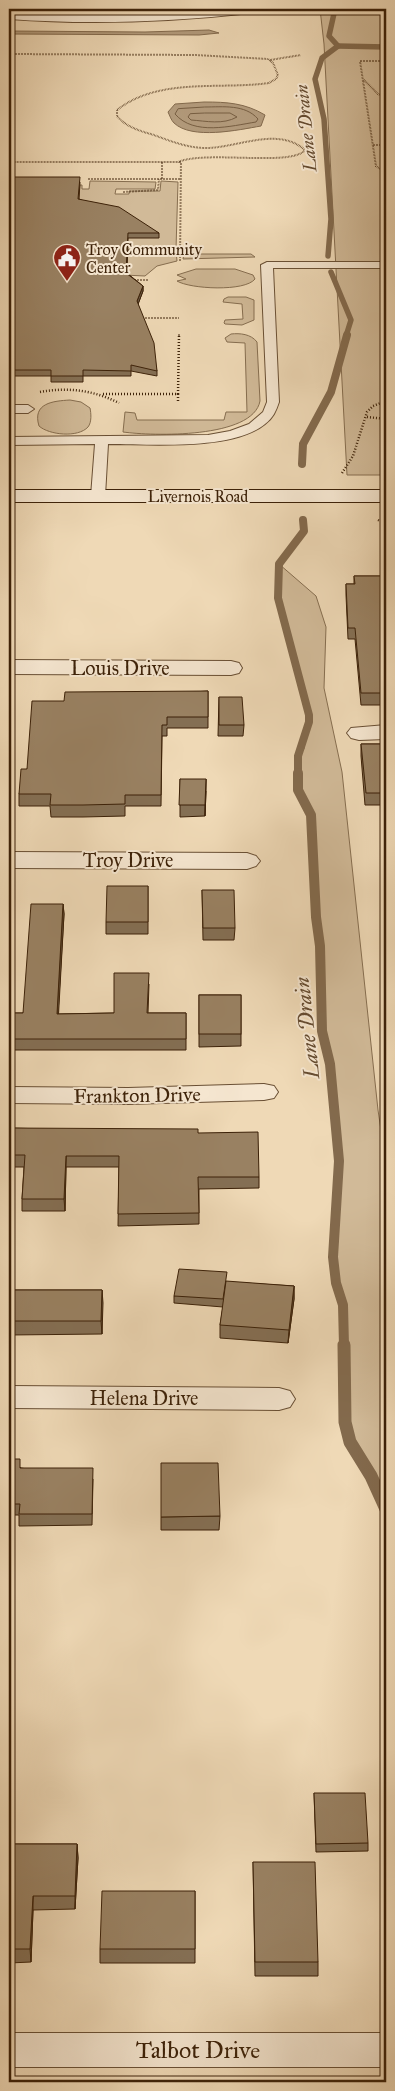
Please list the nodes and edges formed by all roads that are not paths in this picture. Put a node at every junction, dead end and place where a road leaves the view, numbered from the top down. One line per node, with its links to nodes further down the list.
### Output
1 (251, 9): 2 (street)
2 (90, 14): 3 (street)
3 (9, 16)
4 (386, 264): 8 (lane)
5 (9, 408): 6 (lane)
6 (28, 408)
7 (9, 440): 8 (lane)
8 (102, 441): 10 (lane)
9 (9, 496): 10 (street, Livernois Road)
10 (98, 496): 11 (street, Livernois Road)
11 (386, 496)
12 (9, 668): 13 (street, Louis Drive)
13 (231, 668)
14 (359, 732): 15 (street)
15 (386, 732)
16 (9, 860): 17 (street, Troy Drive)
17 (247, 861)
18 (264, 1092): 19 (street, Frankton Drive)
19 (9, 1095)
20 (9, 1397): 21 (street, Helena Drive)
21 (279, 1399)
22 (9, 2050): 23 (street, Talbot Drive)
23 (386, 2050)

